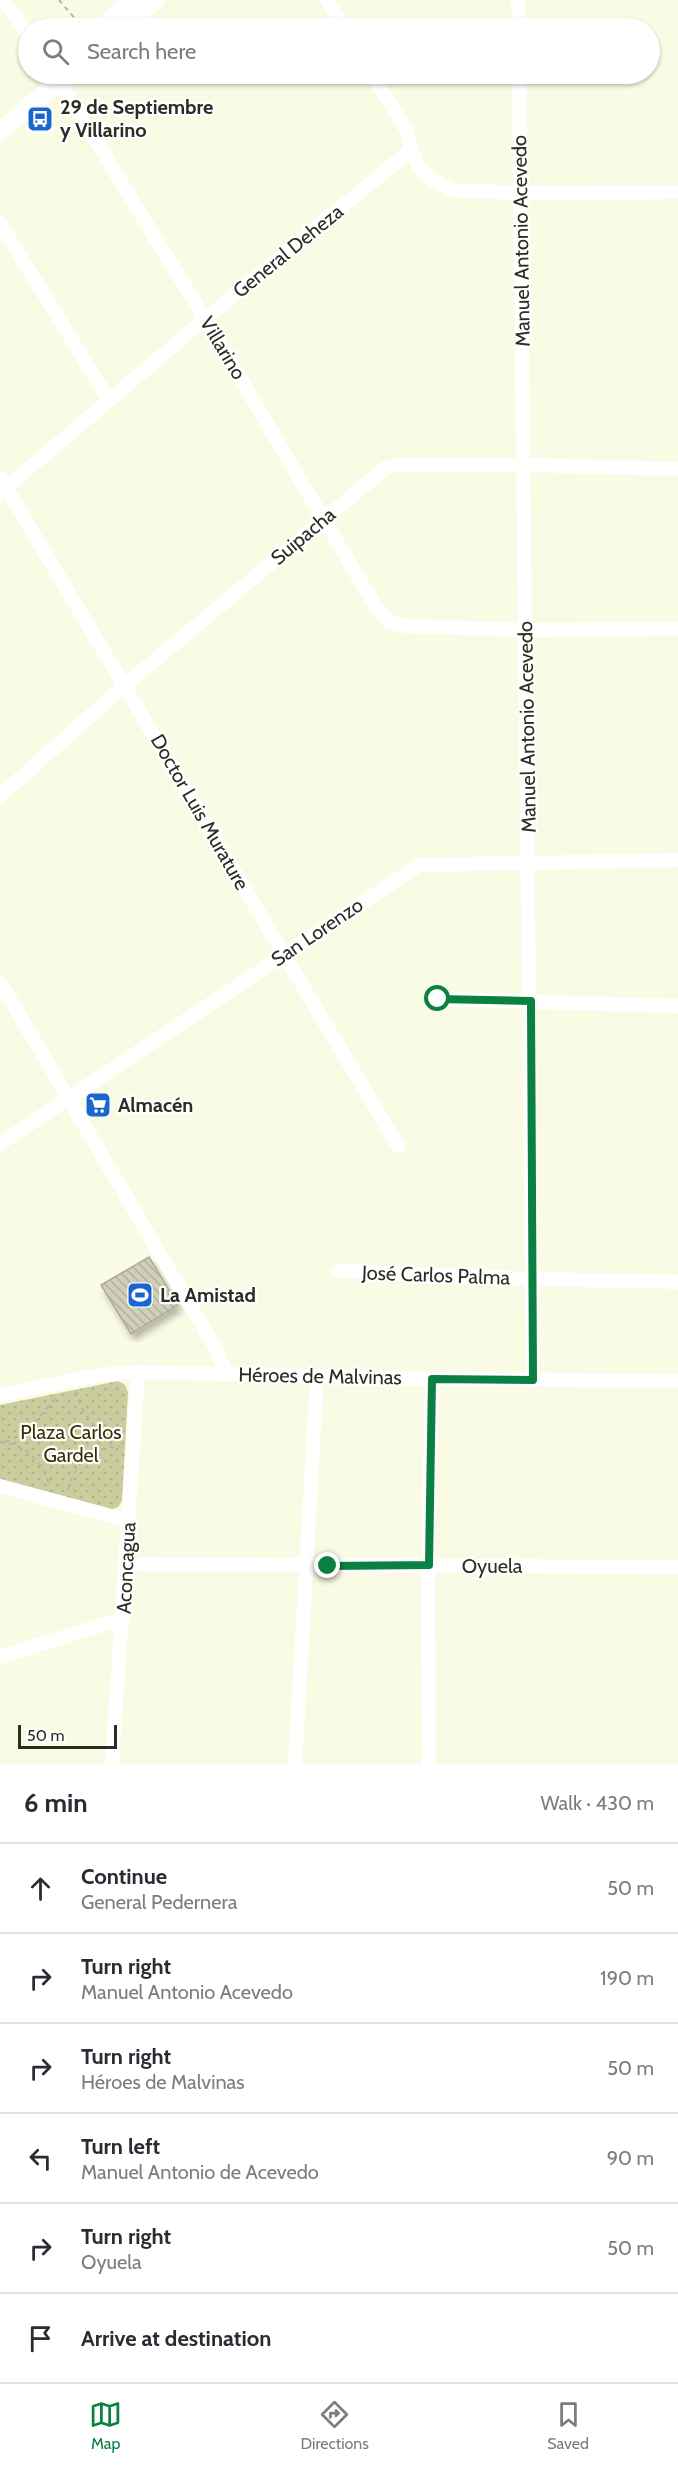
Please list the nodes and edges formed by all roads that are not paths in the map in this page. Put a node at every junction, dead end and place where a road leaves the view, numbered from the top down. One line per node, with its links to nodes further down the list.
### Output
1 (4, 0): 10 (street)
2 (134, 0): 6 (main road)
3 (156, 0): 7 (main road)
4 (327, 0): 8 (street)
5 (518, 0): 9 (street)
6 (112, 18)
7 (134, 18)
8 (338, 18)
9 (519, 18)
10 (18, 20)
11 (45, 84): 16 (main road)
12 (49, 84): 17 (main road)
13 (63, 84): 22 (street, Villarino)
14 (378, 84): 18 (street)
15 (519, 84): 20 (street, Manuel Antonio Acevedo)
16 (0, 115)
17 (0, 131)
18 (411, 150): 20 (street); 22 (street, General Deheza)
19 (678, 192): 20 (street)
20 (521, 193): 24 (street, Manuel Antonio Acevedo)
21 (0, 223): 23 (street)
22 (206, 319): 23 (street, General Deheza); 27 (street, Villarino)
23 (109, 400): 26 (street, General Deheza)
24 (524, 465): 25 (street, Suipacha); 27 (street, Suipacha); 29 (street, Manuel Antonio Acevedo)
25 (678, 469)
26 (2, 486): 30 (street, Doctor Luis Murature)
27 (324, 518): 29 (street, Villarino); 30 (street, Suipacha)
28 (678, 629): 29 (street)
29 (525, 630): 33 (street, Manuel Antonio Acevedo)
30 (125, 686): 31 (street, Suipacha); 34 (street, Doctor Luis Murature)
31 (0, 796)
32 (678, 860): 33 (street, San Lorenzo)
33 (529, 862): 34 (street, San Lorenzo); 37 (street, Manuel Antonio Acevedo)
34 (284, 955): 39 (street, San Lorenzo); 41 (street, Doctor Luis Murature)
35 (0, 982): 39 (street)
36 (438, 999): 37 (street)
37 (531, 1001): 38 (street); 43 (street, Manuel Antonio Acevedo)
38 (678, 1006)
39 (68, 1098): 40 (street, San Lorenzo); 46 (street)
40 (0, 1144)
41 (398, 1146)
42 (339, 1271): 43 (street, José Carlos Palma)
43 (532, 1279): 44 (street, José Carlos Palma); 49 (street, Manuel Antonio Acevedo)
44 (678, 1282)
45 (138, 1372): 46 (street, Héroes de Malvinas); 51 (street, Héroes de Malvinas); 53 (street, Aconcagua)
46 (227, 1374): 47 (street, Héroes de Malvinas)
47 (317, 1376): 48 (street, Héroes de Malvinas); 56 (street)
48 (432, 1379): 49 (street, Héroes de Malvinas); 55 (street)
49 (533, 1380): 50 (street, Héroes de Malvinas)
50 (678, 1381)
51 (0, 1395)
52 (0, 1486): 53 (street)
53 (128, 1521): 54 (street, Aconcagua)
54 (126, 1564): 56 (street, Oyuela); 58 (street, Aconcagua)
55 (429, 1565): 56 (street, Oyuela); 57 (street, Oyuela); 62 (street)
56 (308, 1566): 61 (street)
57 (678, 1567)
58 (123, 1620): 59 (street); 60 (street, Aconcagua)
59 (0, 1657)
60 (112, 1764)
61 (295, 1764)
62 (429, 1764)

